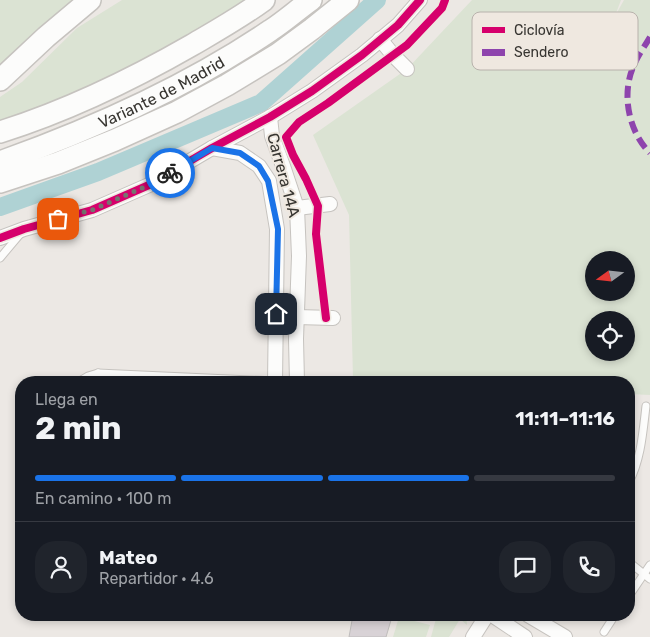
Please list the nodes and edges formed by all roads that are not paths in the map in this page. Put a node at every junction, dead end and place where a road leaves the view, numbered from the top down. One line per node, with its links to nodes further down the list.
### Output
1 (90, 0): 8 (main road)
2 (264, 0): 10 (main road, Variante de Madrid)
3 (310, 0): 12 (main road, Variante de Madrid)
4 (348, 0): 13 (main road)
5 (420, 0): 6 (street)
6 (380, 39): 7 (street); 9 (street)
7 (407, 69)
8 (0, 80)
9 (270, 117): 11 (street); 15 (street, Carrera 14A)
10 (0, 132)
11 (212, 148): 16 (street); 26 (street, Carrera 14A)
12 (0, 162)
13 (0, 182)
14 (330, 204): 15 (street)
15 (297, 208): 19 (street, Carrera 14A)
16 (24, 229): 17 (street); 18 (lane)
17 (0, 238)
18 (0, 258)
19 (297, 318): 20 (street); 27 (street, Carrera 14A)
20 (333, 318)
21 (98, 373): 22 (lane); 23 (lane); 24 (lane)
22 (129, 375): 25 (lane)
23 (88, 376)
24 (101, 376)
25 (150, 376)
26 (275, 376)
27 (297, 376)
28 (646, 406): 29 (lane)
29 (635, 465)
30 (650, 566): 32 (lane)
31 (635, 567): 32 (lane)
32 (647, 576): 33 (lane)
33 (635, 589)
34 (483, 621): 39 (street)
35 (501, 621): 40 (street)
36 (538, 621): 41 (street)
37 (611, 621): 38 (lane)
38 (604, 632)
39 (473, 637)
40 (525, 637)
41 (566, 637)

